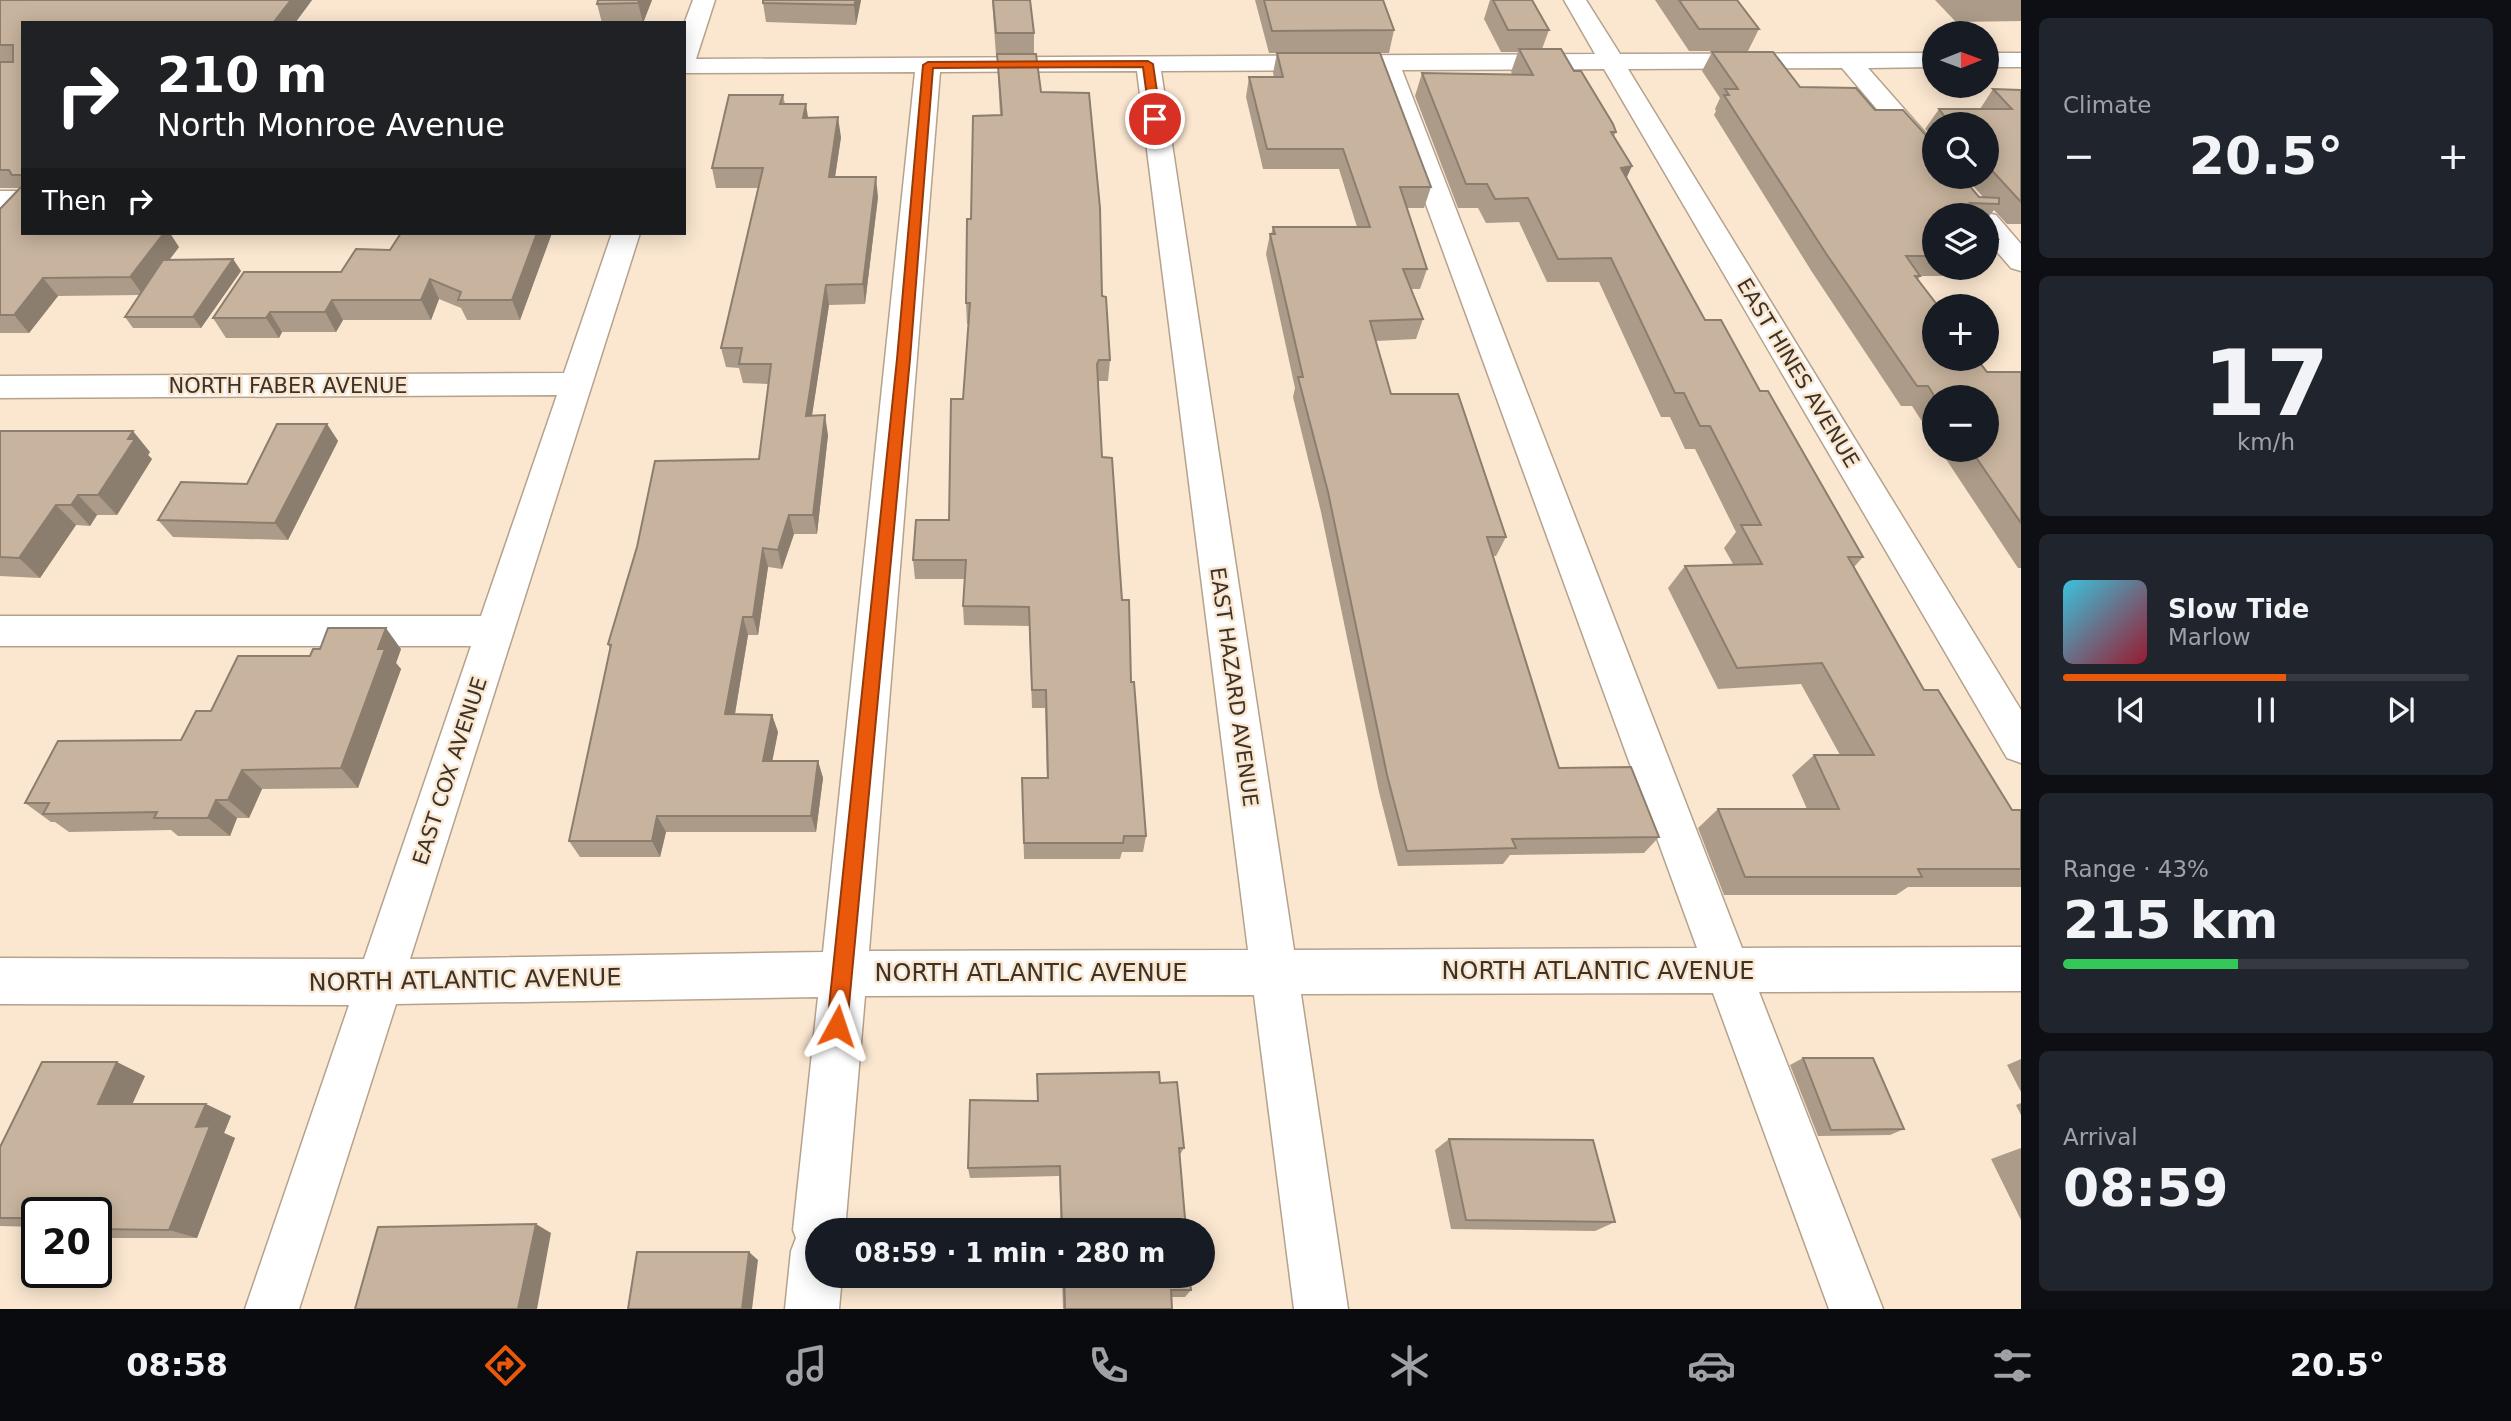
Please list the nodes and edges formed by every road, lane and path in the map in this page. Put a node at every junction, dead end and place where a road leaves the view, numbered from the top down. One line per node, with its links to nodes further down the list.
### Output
1 (704, 0): 3 (street)
2 (1575, 0): 8 (street, EAST HINES AVENUE)
3 (686, 54)
4 (1848, 60): 5 (street); 8 (street); 13 (street)
5 (1922, 60)
6 (1999, 60): 7 (street)
7 (2021, 60)
8 (1611, 61): 9 (street); 23 (street, EAST HINES AVENUE)
9 (1387, 63): 10 (street); 24 (street)
10 (1148, 64): 11 (street); 26 (street, EAST HAZARD AVENUE)
11 (928, 65): 12 (street); 27 (street)
12 (686, 66)
13 (1922, 146)
14 (0, 199): 15 (street)
15 (21, 199)
16 (625, 235): 19 (street, EAST COX AVENUE)
17 (1999, 236): 18 (street)
18 (2021, 262)
19 (576, 384): 20 (street, NORTH FABER AVENUE); 22 (street, EAST COX AVENUE)
20 (0, 387)
21 (0, 631): 22 (street)
22 (496, 631): 29 (street, EAST COX AVENUE)
23 (2021, 746)
24 (1726, 970): 25 (street, NORTH ATLANTIC AVENUE); 26 (street, NORTH ATLANTIC AVENUE); 35 (street)
25 (2021, 970)
26 (1274, 972): 27 (street, NORTH ATLANTIC AVENUE); 34 (street, EAST HAZARD AVENUE)
27 (842, 975): 29 (street, NORTH ATLANTIC AVENUE); 30 (street)
28 (0, 981): 29 (street, NORTH ATLANTIC AVENUE)
29 (382, 982): 32 (street, EAST COX AVENUE)
30 (820, 1218)
31 (814, 1288): 33 (street)
32 (272, 1309)
33 (812, 1309)
34 (1321, 1309)
35 (1856, 1309)

